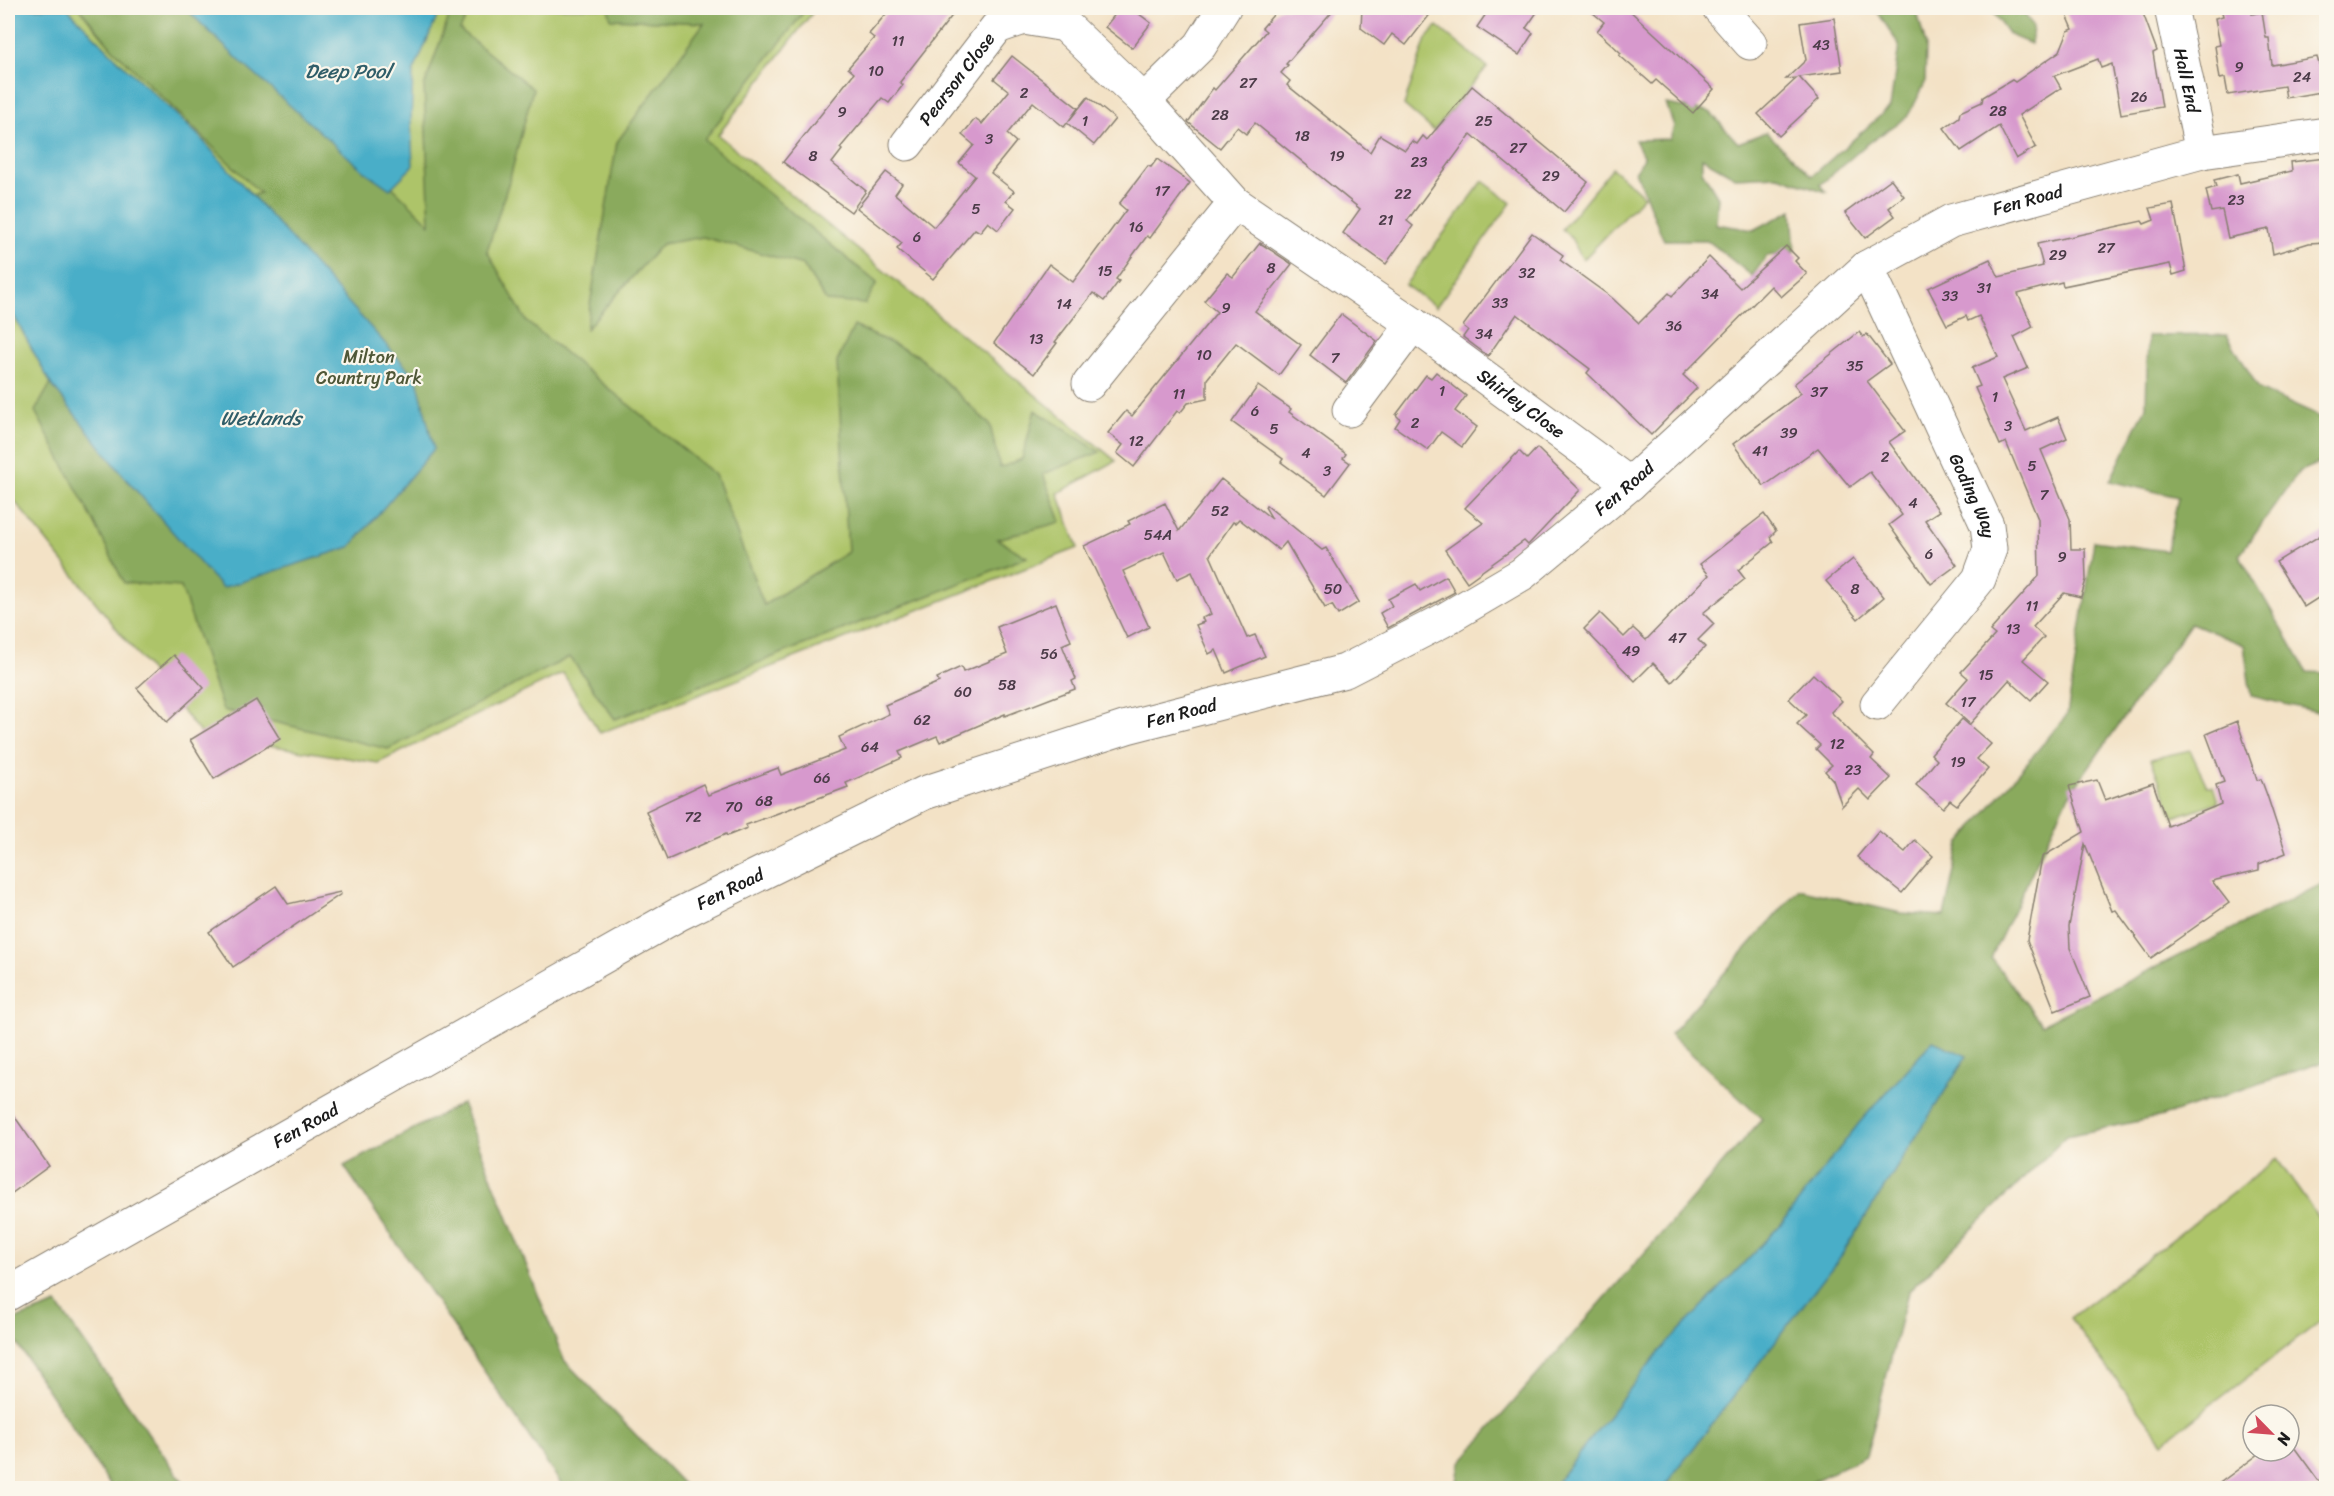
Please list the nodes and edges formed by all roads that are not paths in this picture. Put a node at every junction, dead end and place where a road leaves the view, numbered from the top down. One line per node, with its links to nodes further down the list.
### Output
1 (1224, 8): 5 (street)
2 (1719, 8): 4 (street)
3 (2171, 8): 8 (street, Hall End)
4 (1750, 43)
5 (1144, 101): 7 (street, Pearson Close); 9 (street, Shirley Close)
6 (2326, 134): 8 (street, Fen Road)
7 (907, 144)
8 (2202, 152): 10 (street, Fen Road)
9 (1235, 203): 11 (street, Shirley Close); 12 (street)
10 (1867, 267): 14 (street, Fen Road); 15 (street, Goding Way)
11 (1413, 324): 13 (street); 14 (street, Shirley Close)
12 (1089, 384)
13 (1349, 410)
14 (1630, 484): 16 (street, Fen Road)
15 (1877, 704)
16 (8, 1294)

